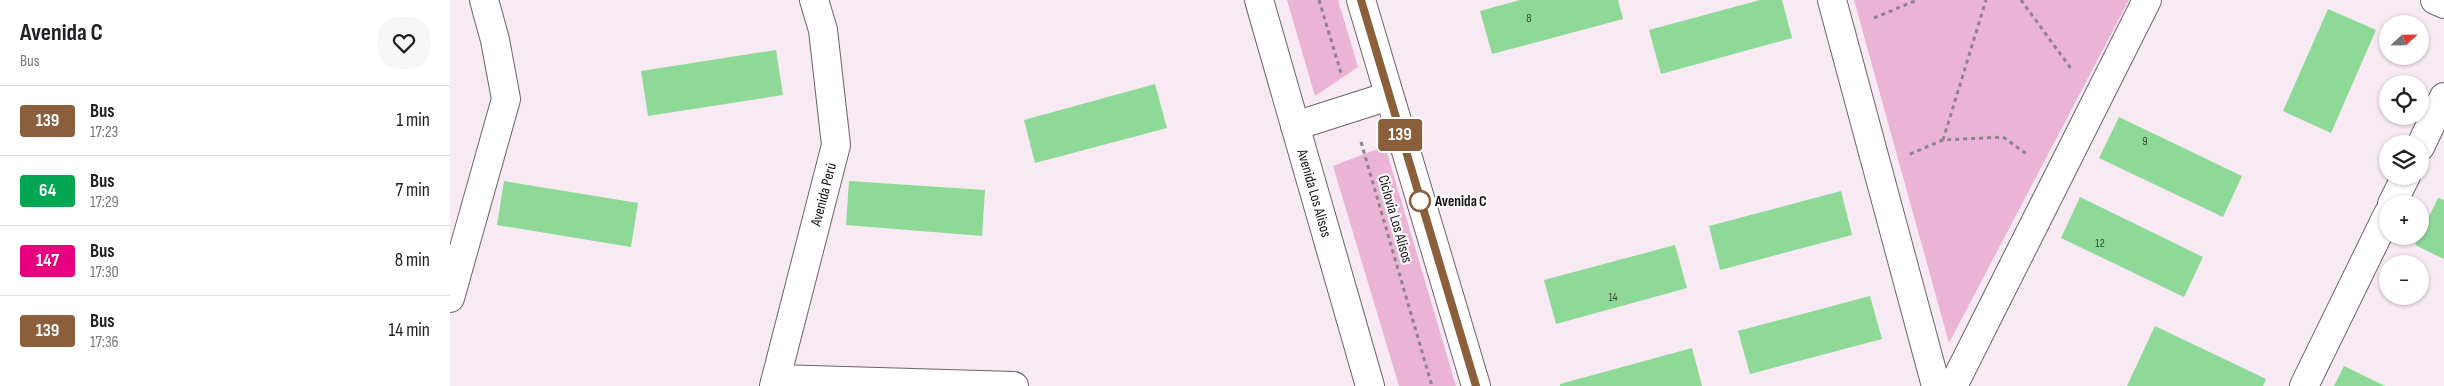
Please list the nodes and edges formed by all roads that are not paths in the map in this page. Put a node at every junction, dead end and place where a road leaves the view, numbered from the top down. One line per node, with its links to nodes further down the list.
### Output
1 (484, 0): 14 (street)
2 (814, 0): 15 (street, Avenida Perú)
3 (1259, 0): 11 (street, Avenida Los Alisos)
4 (1361, 0): 9 (street)
5 (1832, 0): 19 (street)
6 (2147, 0): 20 (street)
7 (2435, 0): 8 (street)
8 (2444, 4)
9 (1388, 96): 11 (street); 18 (street)
10 (2444, 97): 12 (street)
11 (1295, 126): 17 (street, Avenida Los Alisos)
12 (2426, 135)
13 (2379, 232): 21 (street)
14 (451, 293)
15 (775, 383): 16 (street)
16 (1014, 386)
17 (1370, 386)
18 (1476, 386)
19 (1936, 386)
20 (1953, 386)
21 (2304, 386)

